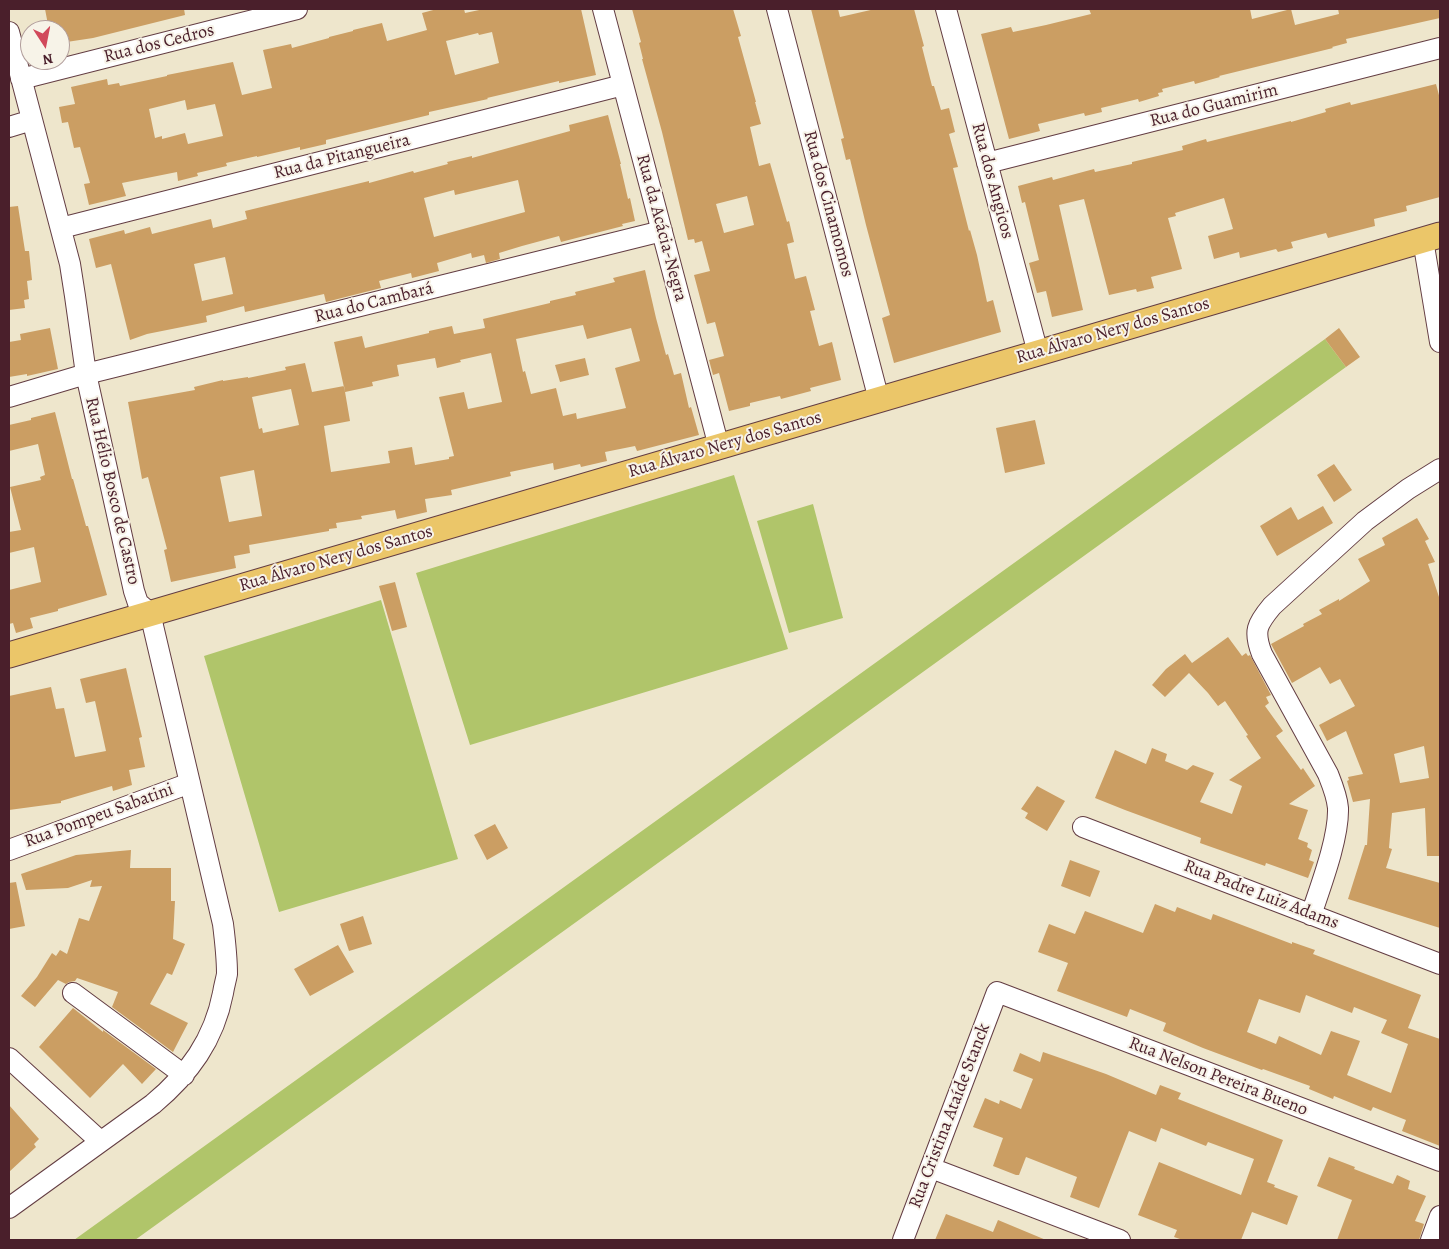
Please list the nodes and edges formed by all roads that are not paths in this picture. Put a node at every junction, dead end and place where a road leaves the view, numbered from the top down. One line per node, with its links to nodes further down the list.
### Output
1 (297, 9): 7 (street, Rua dos Cedros)
2 (603, 9): 8 (street, Rua da Acácia-Negra)
3 (777, 9): 19 (street, Rua dos Cinamomos)
4 (953, 10): 11 (street, Rua dos Angicos)
5 (9, 32): 7 (street, Rua Hélio Bosco de Castro)
6 (1440, 48): 11 (street, Rua do Guamirim)
7 (21, 79): 9 (street, Rua Hélio Bosco de Castro)
8 (623, 85): 12 (street, Rua da Pitangueira); 13 (street, Rua da Acácia-Negra)
9 (32, 120): 10 (street); 12 (street, Rua Hélio Bosco de Castro)
10 (9, 127)
11 (987, 163): 16 (street, Rua dos Angicos)
12 (61, 228): 17 (street, Rua Hélio Bosco de Castro)
13 (662, 232): 17 (street, Rua do Cambará); 20 (street, Rua da Acácia-Negra)
14 (1432, 238): 15 (street); 16 (main road, Rua Álvaro Nery dos Santos)
15 (1440, 342)
16 (1038, 353): 19 (main road, Rua Álvaro Nery dos Santos)
17 (86, 374): 18 (street, Rua do Cambará); 22 (street, Rua Hélio Bosco de Castro)
18 (9, 396)
19 (879, 400): 20 (main road, Rua Álvaro Nery dos Santos)
20 (719, 447): 22 (main road, Rua Álvaro Nery dos Santos)
21 (1440, 469): 27 (street)
22 (150, 613): 23 (main road, Rua Álvaro Nery dos Santos); 24 (street, Rua Hélio Bosco de Castro)
23 (9, 655)
24 (190, 783): 26 (street, Rua Pompeu Sabatini); 32 (street, Rua Hélio Bosco de Castro)
25 (1083, 827): 27 (street, Rua Padre Luiz Adams)
26 (9, 850)
27 (1312, 915): 28 (street, Rua Padre Luiz Adams)
28 (1440, 964)
29 (997, 992): 34 (street, Rua Nelson Pereira Bueno); 35 (street, Rua Cristina Ataíde Stanck)
30 (73, 993): 32 (street)
31 (9, 1058): 33 (street)
32 (184, 1075): 33 (street, Rua Hélio Bosco de Castro)
33 (100, 1141): 36 (street, Rua Hélio Bosco de Castro)
34 (1440, 1161)
35 (931, 1168): 38 (street, Rua Cristina Ataíde Stanck); 39 (street)
36 (9, 1208)
37 (1440, 1216): 40 (street)
38 (903, 1240)
39 (1120, 1240)
40 (1431, 1240)

